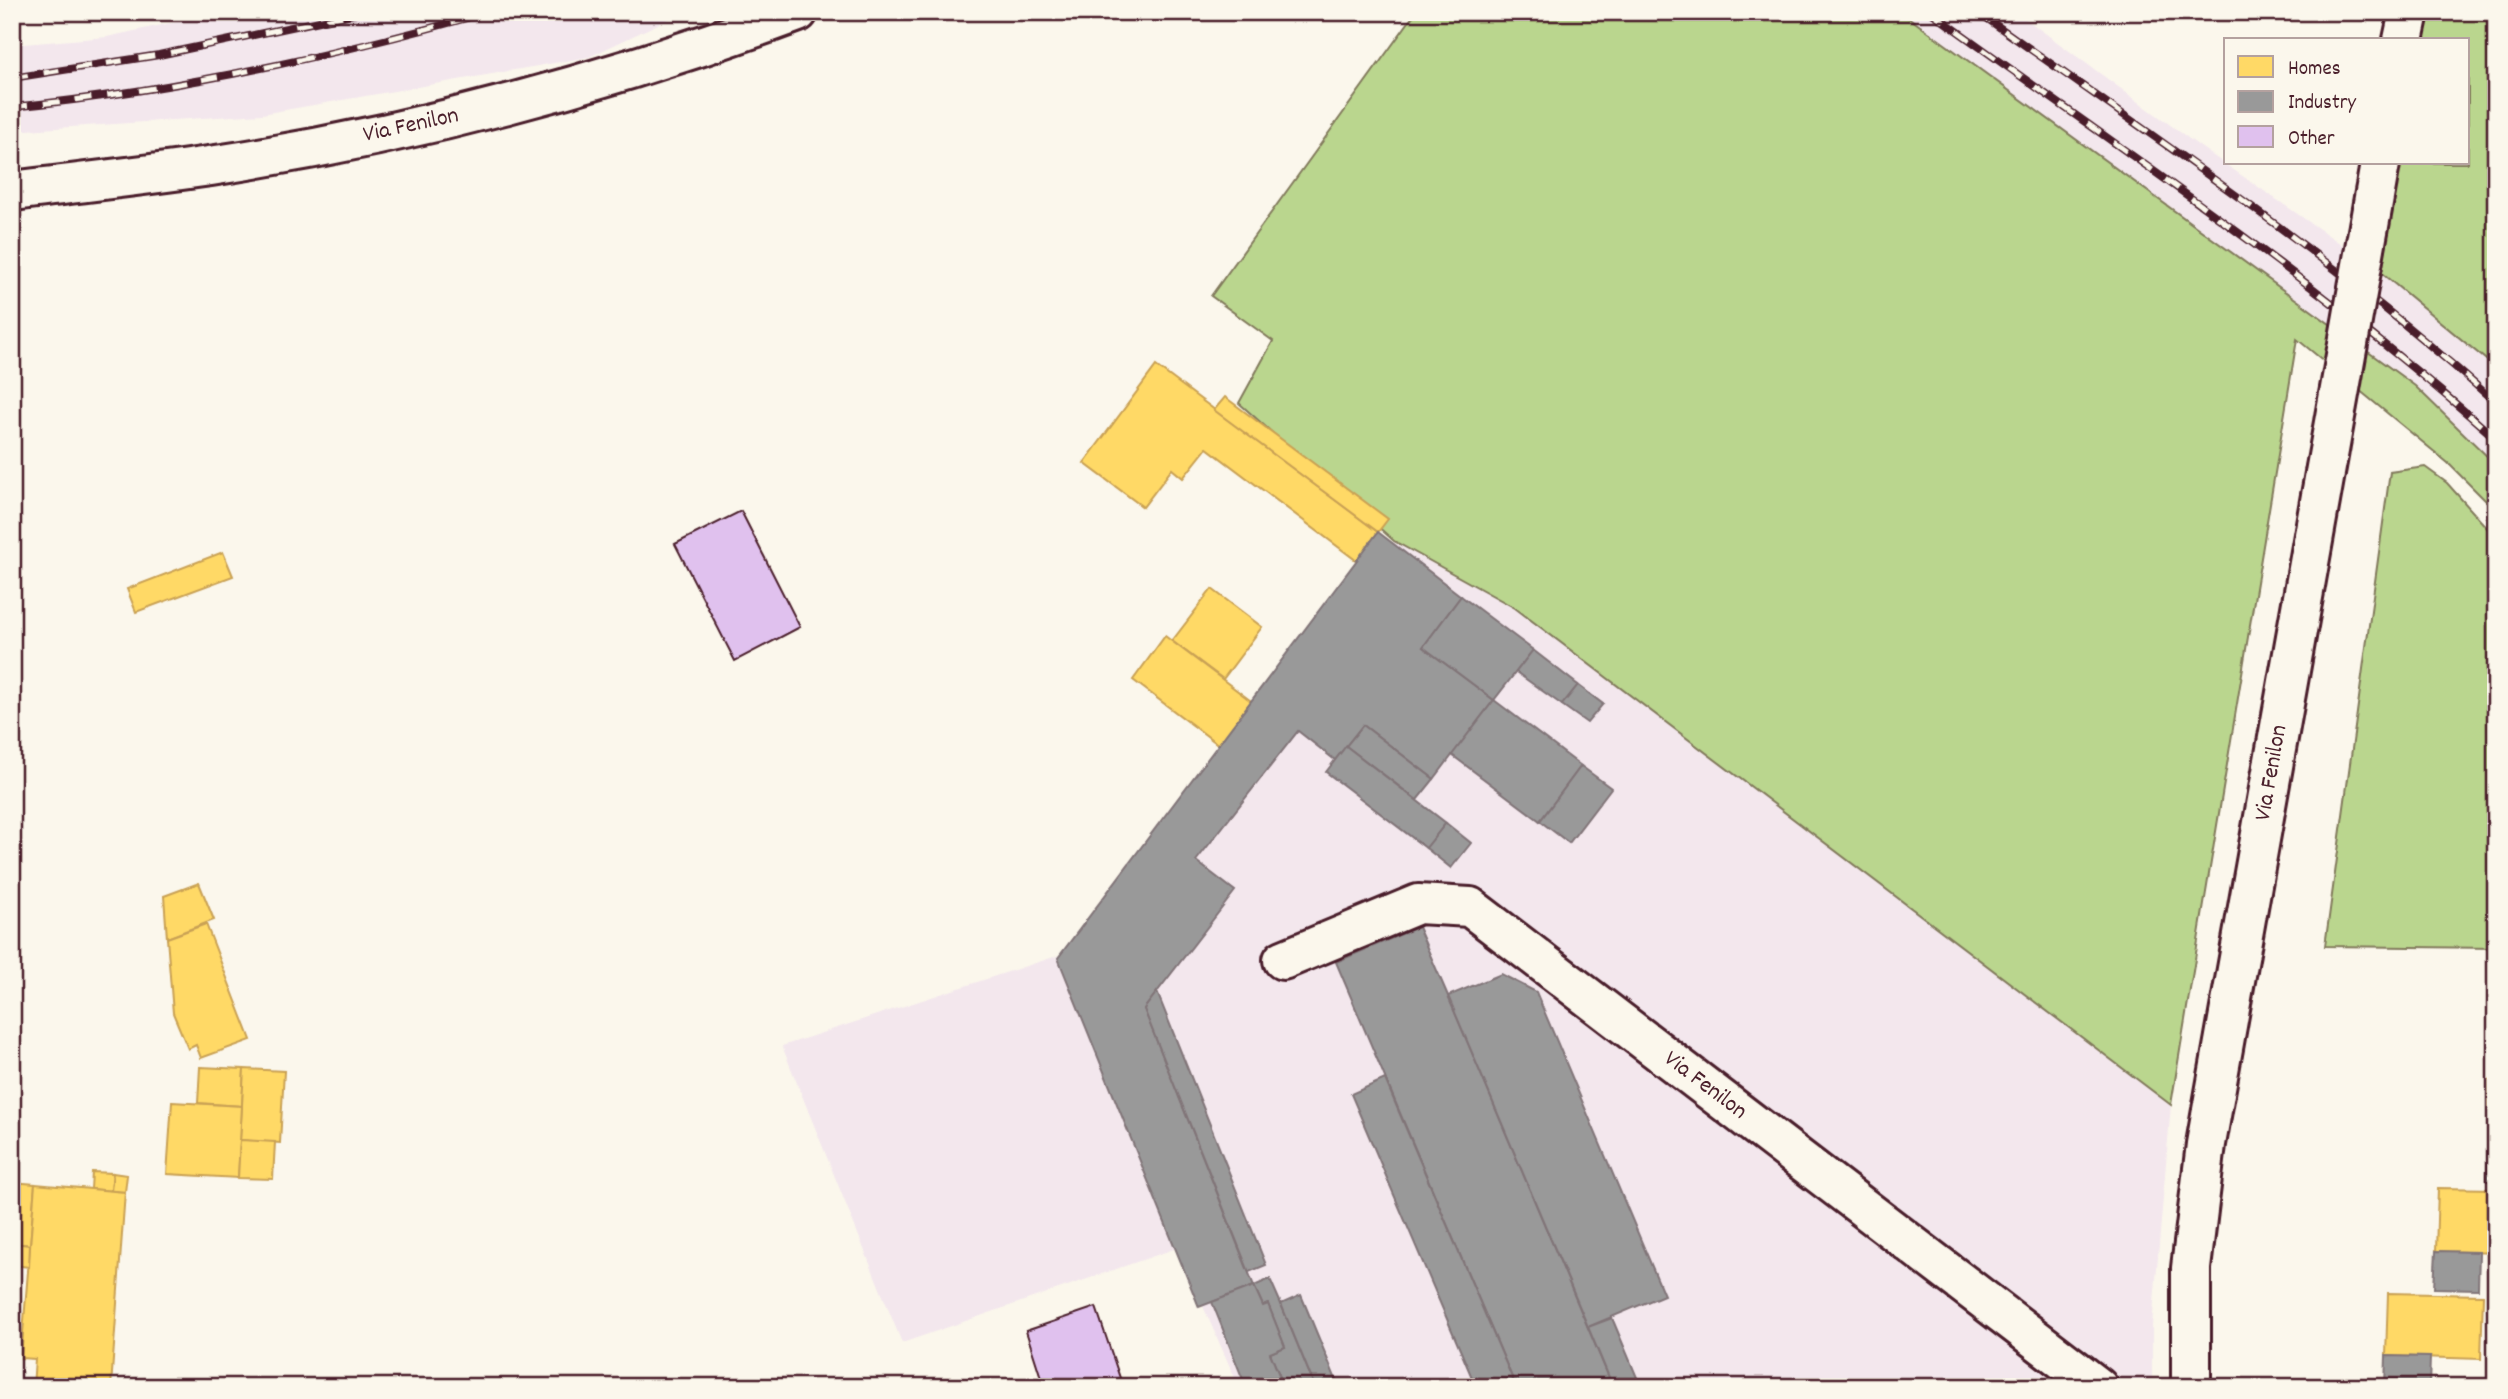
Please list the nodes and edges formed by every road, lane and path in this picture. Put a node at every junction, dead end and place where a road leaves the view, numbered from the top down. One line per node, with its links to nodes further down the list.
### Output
1 (798, 12): 5 (street, Via Fenilon)
2 (2409, 12): 3 (street)
3 (2403, 38)
4 (2381, 164): 8 (street, Via Fenilon, bridge)
5 (12, 191)
6 (1283, 960): 7 (street, Via Fenilon)
7 (2098, 1387)
8 (2191, 1387)

